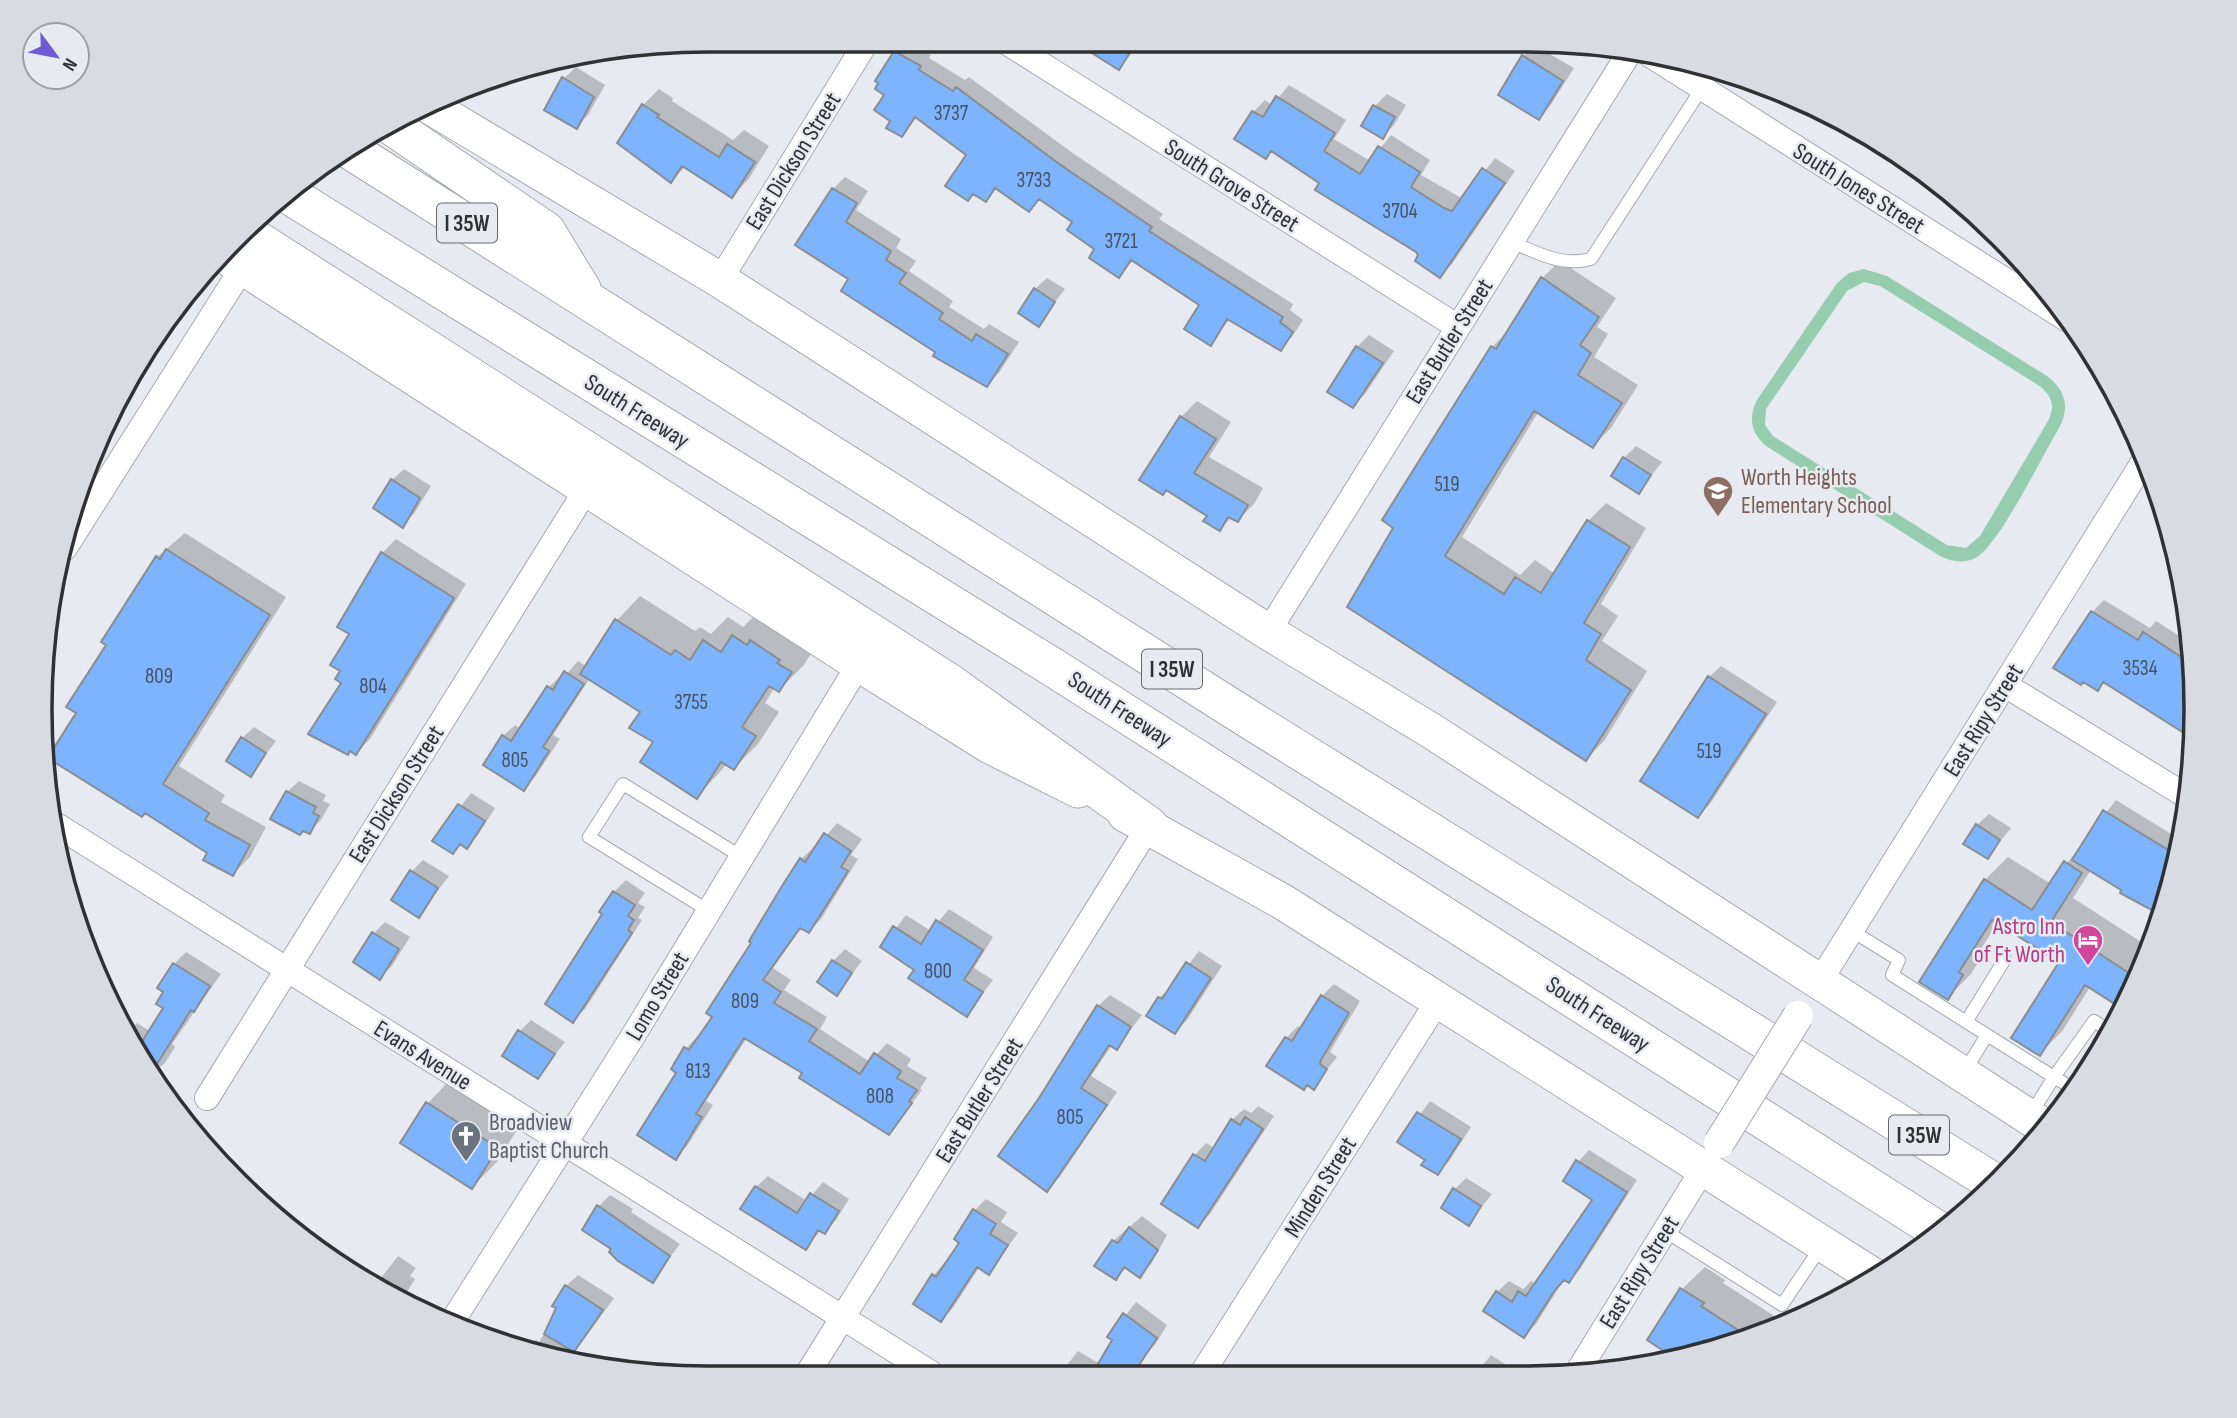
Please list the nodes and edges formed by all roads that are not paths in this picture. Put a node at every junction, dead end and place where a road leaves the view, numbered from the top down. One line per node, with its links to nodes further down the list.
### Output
1 (860, 52): 12 (street, East Dickson Street)
2 (1022, 52): 15 (street, South Grove Street)
3 (1625, 60): 10 (street, East Butler Street)
4 (1672, 69): 5 (street, South Jones Street)
5 (1702, 88): 10 (lane); 14 (street, South Jones Street)
6 (438, 111): 12 (main road)
7 (399, 131): 13 (highway)
8 (357, 155): 13 (highway, I 35W)
9 (296, 199): 45 (highway, South Freeway / I 35W)
10 (1511, 242): 15 (street, East Butler Street)
11 (239, 253): 17 (main road); 18 (street); 23 (highway)
12 (720, 280): 19 (main road)
13 (586, 298): 44 (highway, I 35W)
14 (2047, 307)
15 (1458, 327): 19 (street, East Butler Street)
16 (2139, 469): 21 (street, East Ripy Street)
17 (586, 490): 20 (main road); 29 (street, East Dickson Street)
18 (80, 523)
19 (1268, 632): 30 (main road)
20 (859, 664): 23 (main road); 25 (street, Lomo Street)
21 (2005, 685): 22 (street); 27 (street, East Ripy Street)
22 (2179, 792)
23 (1149, 826): 31 (main road); 50 (street, East Butler Street)
24 (64, 830): 29 (street, Evans Avenue)
25 (742, 857): 26 (street, Lomo Street); 26 (lane)
26 (709, 911): 42 (street, Lomo Street)
27 (1852, 931): 30 (street, East Ripy Street); 33 (lane)
28 (2005, 959): 33 (lane)
29 (287, 970): 39 (street, East Dickson Street); 42 (street, Evans Avenue)
30 (1820, 981): 36 (main road)
31 (1439, 999): 43 (main road); 54 (street, Minden Street)
32 (1798, 1016): 43 (street, East Ripy Street, bridge)
33 (1966, 1022): 35 (lane)
34 (2103, 1027): 37 (lane)
35 (1987, 1035): 36 (lane); 37 (lane)
36 (1963, 1074): 41 (main road)
37 (2054, 1077): 38 (lane); 40 (lane)
38 (2066, 1085)
39 (207, 1098)
40 (2038, 1122)
41 (2038, 1123)
42 (565, 1144): 49 (street, Lomo Street); 50 (street, Evans Avenue)
43 (1711, 1156): 46 (street, East Ripy Street); 47 (main road)
44 (1987, 1178)
45 (1932, 1227)
46 (1665, 1231): 47 (lane); 51 (street, East Ripy Street)
47 (1824, 1244): 48 (main road)
48 (1866, 1271)
49 (456, 1315)
50 (842, 1318): 52 (street, East Butler Street); 53 (street, Evans Avenue)
51 (1583, 1363)
52 (812, 1366)
53 (920, 1366)
54 (1207, 1366)

